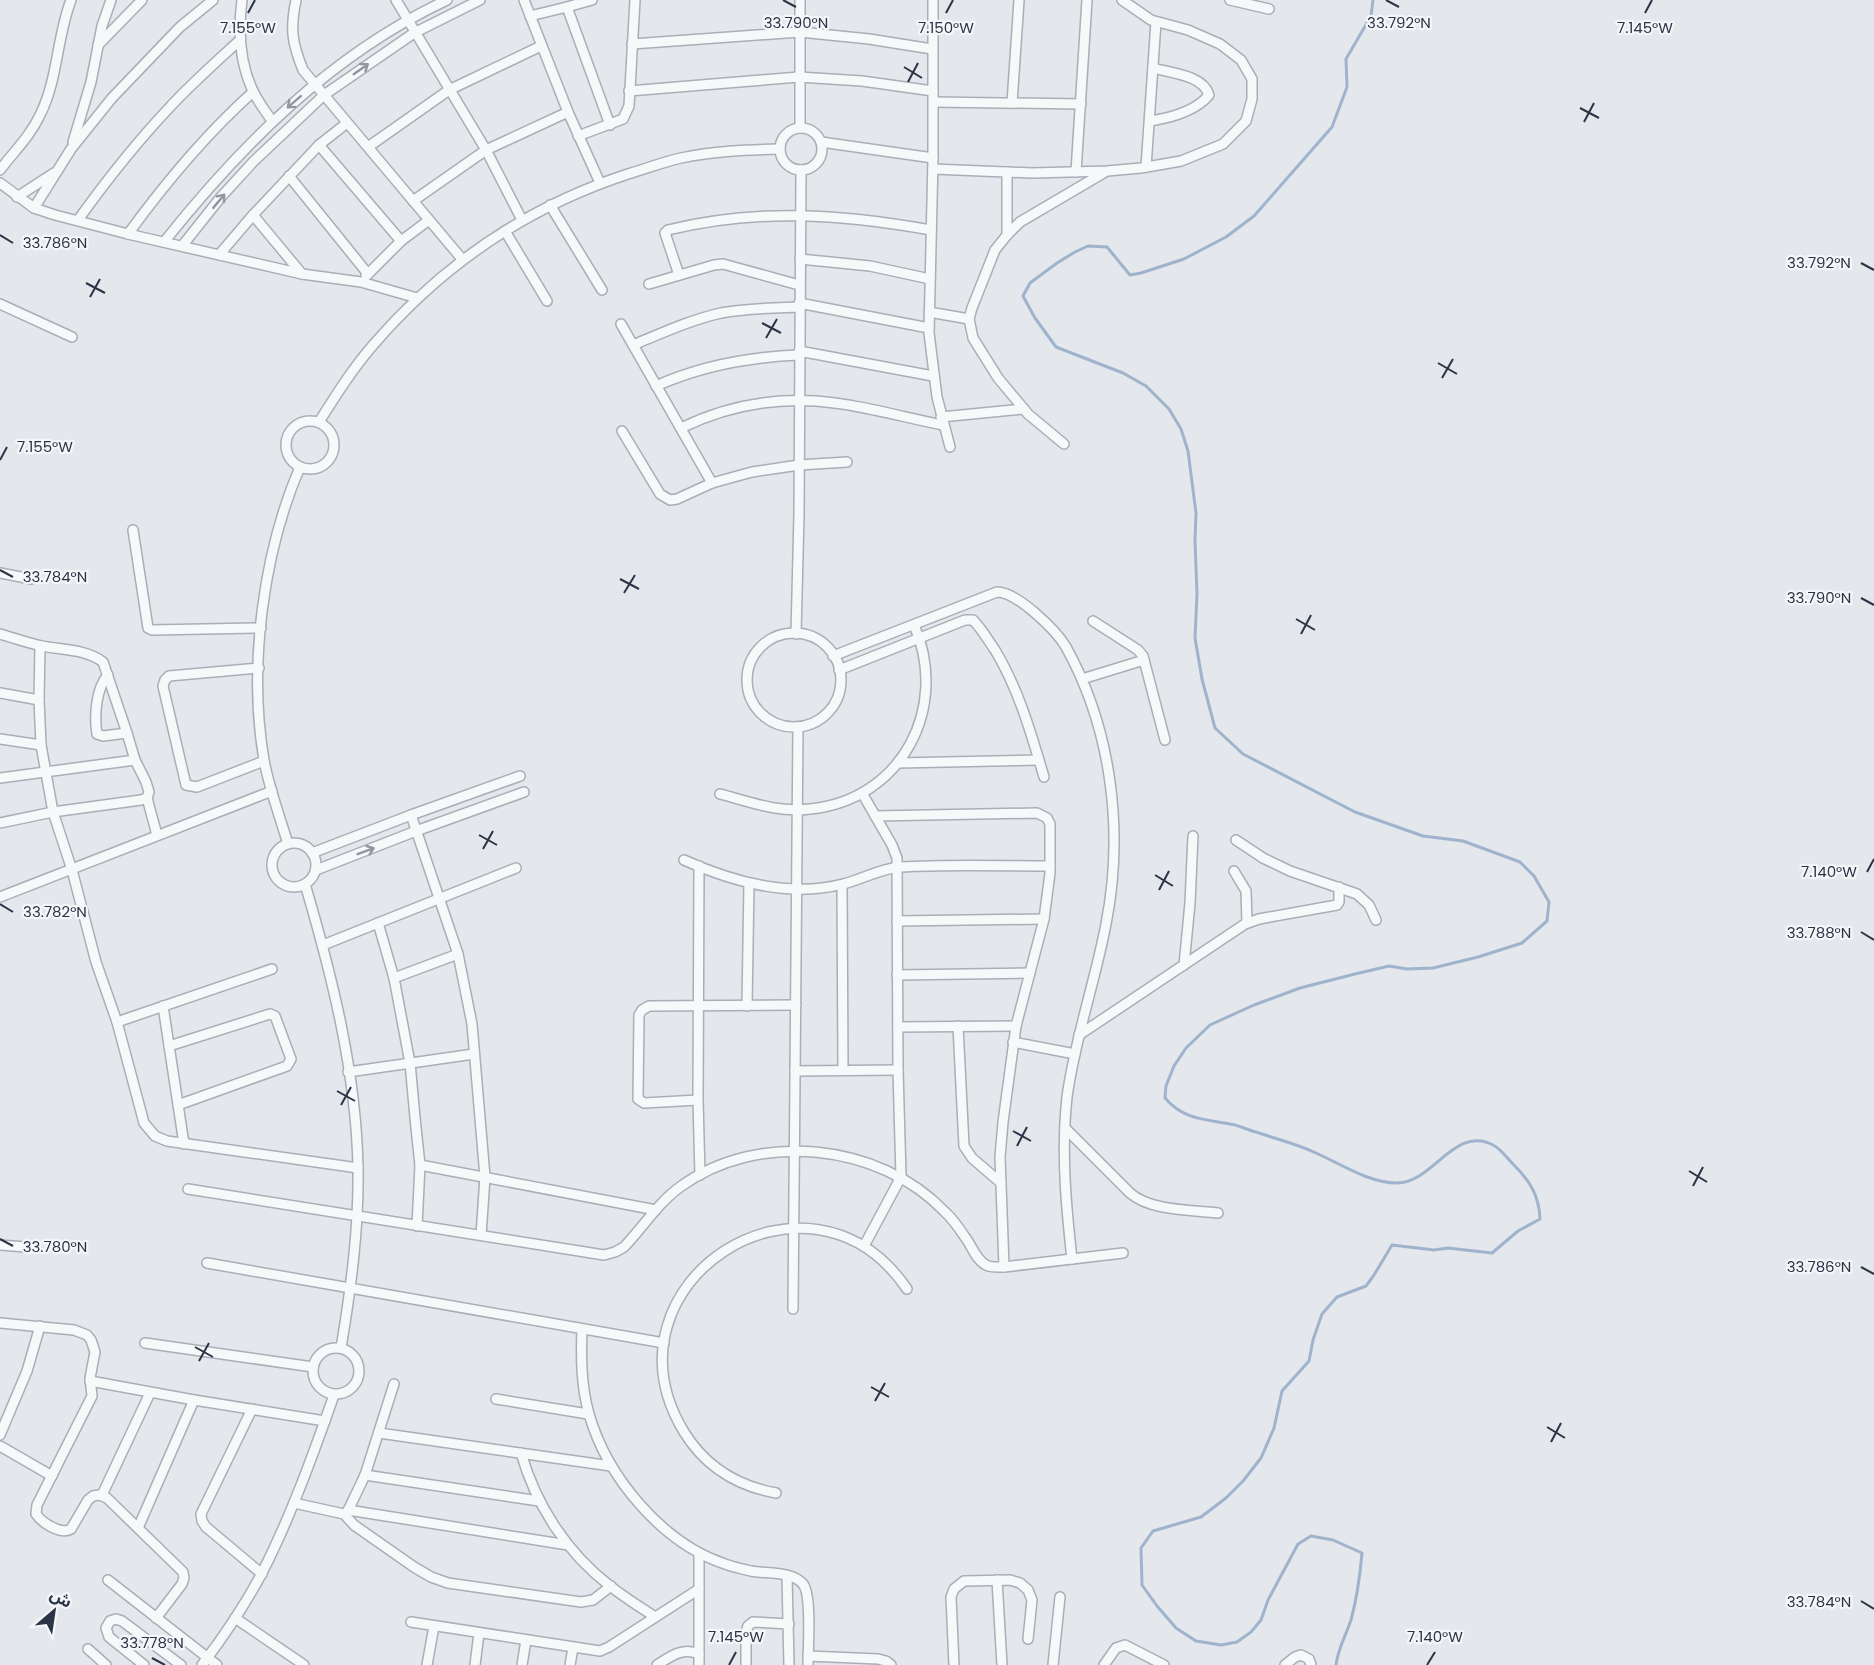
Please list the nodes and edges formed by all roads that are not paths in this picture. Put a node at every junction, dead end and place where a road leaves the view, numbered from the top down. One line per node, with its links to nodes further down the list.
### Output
1 (71, 0): 59 (street)
2 (111, 0): 29 (street)
3 (142, 0): 29 (street)
4 (213, 0): 53 (street)
5 (242, 0): 27 (street)
6 (296, 0): 34 (street)
7 (396, 0): 23 (street)
8 (447, 0): 23 (street)
9 (480, 0): 26 (street)
10 (524, 0): 22 (street)
11 (592, 0): 20 (street)
12 (635, 0): 28 (street)
13 (800, 0): 25 (street)
14 (921, 0): 19 (street)
15 (1019, 0): 41 (street)
16 (1087, 0): 42 (street)
17 (1122, 0): 24 (street)
18 (1230, 0): 21 (street)
19 (933, 1): 31 (street)
20 (567, 7): 22 (street); 47 (street)
21 (1269, 9)
22 (530, 16): 30 (street)
23 (407, 20): 26 (street); 34 (street)
24 (1156, 22): 32 (street); 57 (street)
25 (800, 32): 28 (street); 31 (street); 33 (street)
26 (414, 33): 35 (street); 39 (street, one-way to 26)
27 (240, 40): 38 (street); 74 (street)
28 (632, 44): 36 (street)
29 (98, 45): 53 (street)
30 (541, 46): 35 (street); 43 (street)
31 (932, 49): 37 (street)
32 (1153, 68): 45 (street); 45 (street)
33 (800, 77): 36 (street); 37 (street); 48 (street)
34 (315, 84): 39 (street); 44 (street, one-way to 44)
35 (449, 90): 52 (street); 55 (street)
36 (629, 91): 47 (street)
37 (933, 91): 40 (street)
38 (253, 92): 44 (street); 79 (street)
39 (324, 95): 46 (street); 83 (street, one-way to 39)
40 (933, 102): 41 (street); 56 (street)
41 (1012, 103): 42 (street)
42 (1080, 104): 64 (street)
43 (568, 112): 49 (street); 55 (street)
44 (272, 121): 82 (street)
45 (1150, 121): 57 (street)
46 (347, 123): 51 (street); 52 (street)
47 (610, 125): 49 (street)
48 (800, 128): 50 (street); 54 (street)
49 (578, 136): 67 (street)
50 (821, 142): 56 (street); 61 (street)
51 (319, 145): 65 (street); 81 (street)
52 (368, 147): 69 (street)
53 (71, 148): 60 (street)
54 (780, 149): 61 (street); 67 (street)
55 (486, 150): 69 (street); 76 (street)
56 (933, 158): 58 (street)
57 (1146, 166): 62 (street)
58 (933, 169): 63 (street); 77 (street)
59 (0, 170)
60 (59, 170): 68 (street); 71 (street)
61 (801, 170): 73 (street)
62 (1107, 171): 64 (street); 80 (street)
63 (1007, 172): 64 (street); 80 (street)
64 (1076, 172)
65 (289, 176): 72 (street); 88 (street)
66 (0, 183): 68 (street)
67 (600, 183): 70 (street)
68 (17, 197): 71 (street)
69 (413, 201): 75 (street)
70 (550, 205): 76 (street); 94 (street)
71 (34, 208): 74 (street)
72 (252, 215): 84 (street); 87 (street)
73 (800, 215): 77 (street); 86 (street); 89 (street)
74 (78, 220): 79 (street)
75 (429, 220): 81 (street); 85 (street)
76 (522, 220): 78 (street)
77 (931, 230): 90 (street)
78 (505, 231): 85 (street); 96 (street)
79 (128, 234): 82 (street)
80 (1007, 235): 100 (street)
81 (401, 241): 88 (street)
82 (164, 242): 83 (street)
83 (182, 246): 84 (street)
84 (219, 255): 87 (street)
85 (462, 259): 95 (street)
86 (800, 259): 90 (street); 93 (street)
87 (302, 274): 91 (street)
88 (368, 274): 91 (street)
89 (679, 275): 92 (street); 93 (street)
90 (930, 279): 99 (street)
91 (361, 282): 95 (street)
92 (649, 284)
93 (800, 285): 98 (street)
94 (602, 290)
95 (417, 298): 111 (street)
96 (547, 301)
97 (0, 304): 103 (street)
98 (799, 305): 102 (street); 104 (street); 105 (street)
99 (929, 312): 100 (street); 102 (street)
100 (969, 319): 109 (street)
101 (621, 324): 104 (street)
102 (929, 328): 106 (street)
103 (72, 337)
104 (633, 345): 107 (street)
105 (799, 353): 106 (street); 107 (street); 108 (street)
106 (933, 376): 110 (street)
107 (656, 386): 112 (street)
108 (799, 401): 110 (street); 112 (street); 117 (street)
109 (1024, 409): 110 (street); 114 (street)
110 (942, 421): 115 (street)
111 (319, 422): 118 (street); 118 (street)
112 (681, 428): 119 (street)
113 (622, 430): 119 (street)
114 (1064, 444)
115 (950, 447)
116 (847, 462): 117 (street)
117 (799, 465): 119 (street); 127 (street)
118 (300, 467): 125 (street)
119 (712, 483)
120 (133, 530): 125 (street)
121 (0, 573): 122 (street)
122 (31, 579)
123 (1093, 621): 131 (street)
124 (914, 625): 128 (street); 130 (street); 135 (street)
125 (261, 628): 132 (street)
126 (0, 633): 129 (street)
127 (796, 634): 130 (street); 138 (street)
128 (920, 638): 133 (street); 143 (street); 146 (street)
129 (40, 646): 134 (street); 137 (street)
130 (833, 656): 133 (street)
131 (1144, 660): 135 (street); 141 (street)
132 (259, 668): 145 (street); 145 (street)
133 (839, 670): 138 (street)
134 (108, 675): 139 (street); 139 (street)
135 (1082, 679): 202 (street)
136 (0, 693): 137 (street)
137 (39, 700): 142 (street)
138 (798, 727): 156 (street)
139 (127, 733): 144 (street)
140 (0, 739): 142 (street)
141 (1166, 740)
142 (41, 745): 147 (street)
143 (1039, 759): 146 (street); 149 (street)
144 (135, 760): 147 (street); 155 (street)
145 (264, 761): 151 (street)
146 (898, 764): 153 (street)
147 (45, 772): 150 (street); 157 (street)
148 (520, 776): 158 (street)
149 (1044, 777)
150 (0, 778)
151 (272, 790): 162 (street); 165 (street)
152 (524, 792): 161 (street)
153 (862, 793): 156 (street); 159 (street)
154 (720, 794): 156 (street)
155 (147, 798): 157 (street); 162 (street)
156 (798, 810): 179 (street)
157 (53, 812): 160 (street); 172 (street)
158 (411, 815): 161 (street); 166 (street)
159 (875, 816): 169 (street); 171 (street)
160 (0, 823)
161 (416, 831): 173 (street, one-way to 161); 181 (street)
162 (157, 835): 172 (street)
163 (1193, 836): 189 (street)
164 (1236, 840): 178 (street)
165 (288, 844): 166 (street); 176 (street)
166 (312, 853): 173 (street)
167 (684, 860): 168 (street)
168 (699, 866): 175 (street); 196 (street)
169 (1050, 866): 171 (street); 182 (street)
170 (516, 868): 181 (street)
171 (897, 868): 177 (street); 184 (street)
172 (72, 870): 180 (street); 198 (street)
173 (315, 870): 176 (street)
174 (1234, 871): 186 (street)
175 (749, 883): 179 (street); 197 (street)
176 (305, 884): 187 (street)
177 (842, 885): 179 (street); 208 (street)
178 (1339, 887): 183 (street); 186 (street)
179 (797, 889): 194 (street)
180 (0, 897)
181 (440, 899): 185 (street); 188 (street)
182 (1044, 919): 184 (street); 191 (street)
183 (1376, 920)
184 (897, 921): 192 (street)
185 (378, 923): 187 (street); 193 (street)
186 (1247, 923): 189 (street)
187 (323, 945): 211 (street)
188 (458, 954): 193 (street); 206 (street)
189 (1184, 964): 202 (street)
190 (272, 969): 195 (street)
191 (1030, 973): 192 (street); 200 (street)
192 (897, 975): 201 (street)
193 (394, 978): 207 (street)
194 (796, 1005): 197 (street); 210 (street)
195 (163, 1006): 198 (street); 204 (street)
196 (698, 1006): 197 (street); 212 (street); 212 (street)
197 (747, 1006)
198 (117, 1022): 215 (street)
199 (958, 1026): 200 (street); 201 (street); 222 (street)
200 (1016, 1026): 203 (street)
201 (898, 1027): 209 (street)
202 (1079, 1035): 205 (street)
203 (1013, 1042): 205 (street); 222 (street)
204 (169, 1046): 213 (street); 213 (street)
205 (1075, 1053): 214 (street)
206 (474, 1054): 207 (street); 220 (street)
207 (410, 1063): 211 (street); 217 (street)
208 (843, 1070): 209 (street); 210 (street)
209 (898, 1070): 221 (street)
210 (795, 1071): 216 (street)
211 (348, 1072): 218 (street)
212 (698, 1101): 219 (street)
213 (178, 1105): 215 (street)
214 (1065, 1128): 225 (street); 234 (street)
215 (184, 1144): 218 (street)
216 (794, 1151): 219 (street); 221 (street); 228 (street)
217 (420, 1165): 220 (street); 227 (street)
218 (358, 1168): 226 (street)
219 (700, 1175): 224 (street)
220 (485, 1177): 224 (street); 229 (street)
221 (901, 1177): 231 (street); 236 (street)
222 (1001, 1183): 236 (street)
223 (188, 1189): 226 (street)
224 (656, 1210): 229 (street)
225 (1218, 1213)
226 (357, 1217): 227 (street); 237 (street)
227 (417, 1226): 229 (street)
228 (794, 1229): 231 (street); 239 (street); 244 (street)
229 (481, 1235)
230 (0, 1245): 232 (street)
231 (864, 1246): 238 (street)
232 (26, 1247)
233 (1123, 1253): 234 (street)
234 (1072, 1259): 236 (street)
235 (207, 1263): 237 (street)
236 (1004, 1267)
237 (352, 1288): 242 (street); 245 (street)
238 (907, 1289)
239 (793, 1309)
240 (0, 1323): 241 (street)
241 (40, 1326): 247 (street); 256 (street)
242 (582, 1329): 244 (street); 255 (street)
243 (145, 1343): 246 (street)
244 (664, 1343): 265 (street)
245 (341, 1348): 246 (street); 250 (street)
246 (313, 1367): 250 (street)
247 (90, 1381): 249 (street); 264 (street)
248 (394, 1384): 258 (street)
249 (150, 1393): 251 (street); 266 (street)
250 (334, 1395): 257 (street)
251 (194, 1400): 253 (street); 270 (street)
252 (496, 1400): 255 (street)
253 (252, 1409): 257 (street); 273 (street)
254 (0, 1410): 256 (street)
255 (588, 1414): 262 (street)
256 (10, 1415): 259 (street)
257 (325, 1421): 268 (street)
258 (379, 1433): 261 (street); 263 (street)
259 (0, 1435)
260 (0, 1446): 264 (street)
261 (521, 1453): 262 (street); 267 (street)
262 (611, 1466): 272 (street)
263 (365, 1474): 267 (street); 269 (street)
264 (52, 1476): 266 (street)
265 (776, 1492)
266 (102, 1495): 270 (street)
267 (539, 1501): 271 (street)
268 (294, 1503): 269 (street); 273 (street)
269 (347, 1513): 271 (street); 277 (street)
270 (138, 1528): 281 (street)
271 (568, 1545): 277 (street)
272 (699, 1553): 274 (street); 278 (street)
273 (262, 1574): 282 (street)
274 (787, 1576): 284 (street); 288 (street)
275 (108, 1580): 281 (street)
276 (997, 1580): 289 (street); 310 (street); 311 (street)
277 (610, 1586): 280 (street)
278 (699, 1589): 280 (street); 293 (street)
279 (1060, 1598): 312 (street)
280 (656, 1617): 291 (street)
281 (156, 1618): 295 (street)
282 (235, 1618): 295 (street); 300 (street)
283 (411, 1622): 285 (street)
284 (789, 1624): 287 (street); 307 (street)
285 (434, 1626): 286 (street); 301 (street)
286 (479, 1633): 290 (street); 302 (street)
287 (789, 1637): 288 (street); 308 (street)
288 (808, 1637): 294 (street)
289 (1028, 1639)
290 (526, 1640): 291 (street); 303 (street)
291 (573, 1648): 304 (street)
292 (88, 1649): 296 (street)
293 (699, 1654): 305 (street); 306 (street)
294 (808, 1660): 309 (street)
295 (205, 1661): 299 (street)
296 (106, 1665)
297 (144, 1665): 298 (street)
298 (181, 1665)
299 (217, 1665)
300 (304, 1665)
301 (427, 1665)
302 (475, 1665)
303 (522, 1665)
304 (570, 1665)
305 (657, 1665)
306 (699, 1665)
307 (746, 1665)
308 (789, 1665)
309 (891, 1665)
310 (954, 1665)
311 (1002, 1665)
312 (1053, 1665)
313 (1104, 1665): 314 (street)
314 (1164, 1665)
315 (1286, 1665): 316 (street)
316 (1311, 1665)

